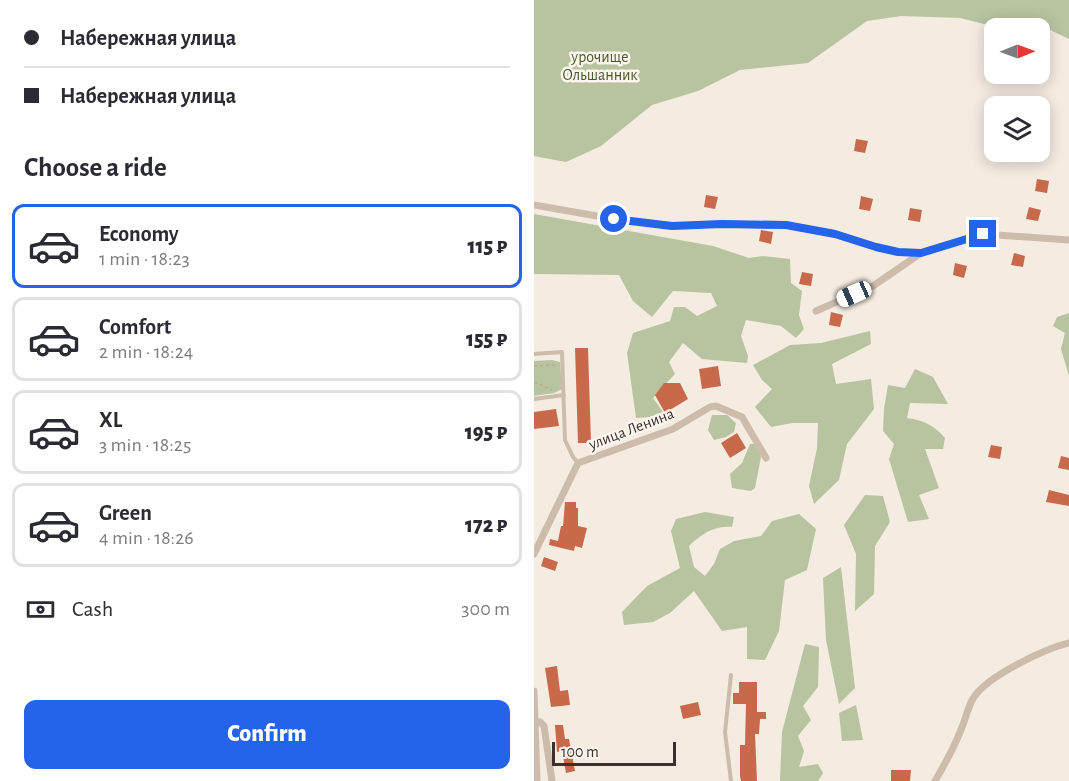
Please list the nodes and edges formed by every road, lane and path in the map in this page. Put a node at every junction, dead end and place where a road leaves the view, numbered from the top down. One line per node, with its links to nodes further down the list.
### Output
1 (534, 205): 3 (street)
2 (1069, 240): 3 (street)
3 (921, 253): 4 (street)
4 (816, 311)
5 (534, 354): 6 (lane)
6 (563, 364): 7 (path); 9 (lane)
7 (534, 366)
8 (534, 382): 9 (path)
9 (564, 395): 10 (lane); 12 (lane)
10 (534, 399)
11 (766, 458): 12 (street, улица Ленина)
12 (578, 463): 13 (street, улица Ленина)
13 (534, 554)
14 (1069, 643): 21 (street)
15 (731, 675): 20 (lane)
16 (534, 691): 17 (street)
17 (535, 721): 18 (street); 19 (street)
18 (537, 781)
19 (552, 781)
20 (731, 781)
21 (935, 781)

